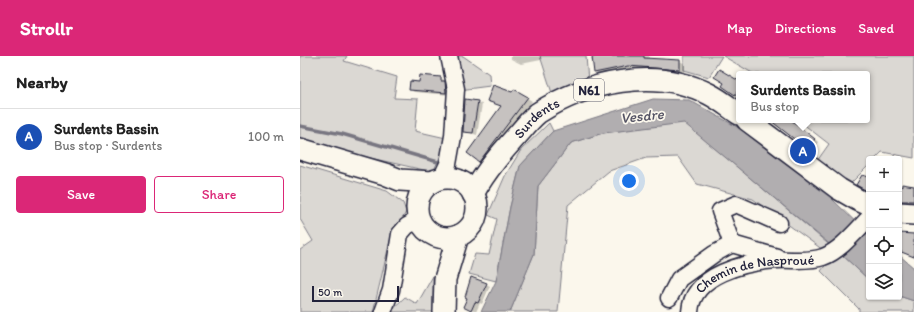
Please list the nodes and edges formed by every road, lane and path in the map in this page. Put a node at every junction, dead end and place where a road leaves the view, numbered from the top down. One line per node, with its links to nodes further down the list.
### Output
1 (449, 56): 6 (street)
2 (736, 112): 7 (main road, Surdents / N61)
3 (751, 123): 8 (main road)
4 (300, 149): 5 (main road)
5 (400, 180): 6 (main road); 11 (main road)
6 (437, 181): 7 (main road); 11 (main road)
7 (474, 194): 14 (main road)
8 (866, 204)
9 (902, 213): 10 (main road)
10 (914, 214)
11 (422, 218): 14 (main road); 17 (main road); 21 (street)
12 (864, 222): 16 (street, Chemin de Nasproué)
13 (779, 223): 15 (street)
14 (458, 236): 17 (main road)
15 (732, 244): 16 (street); 18 (street)
16 (786, 259): 19 (street, Chemin de Nasproué)
17 (445, 279): 22 (main road)
18 (679, 279): 19 (street); 20 (street)
19 (698, 292): 23 (street, Chemin de Nasproué)
20 (669, 298)
21 (383, 312)
22 (444, 312)
23 (690, 312)

